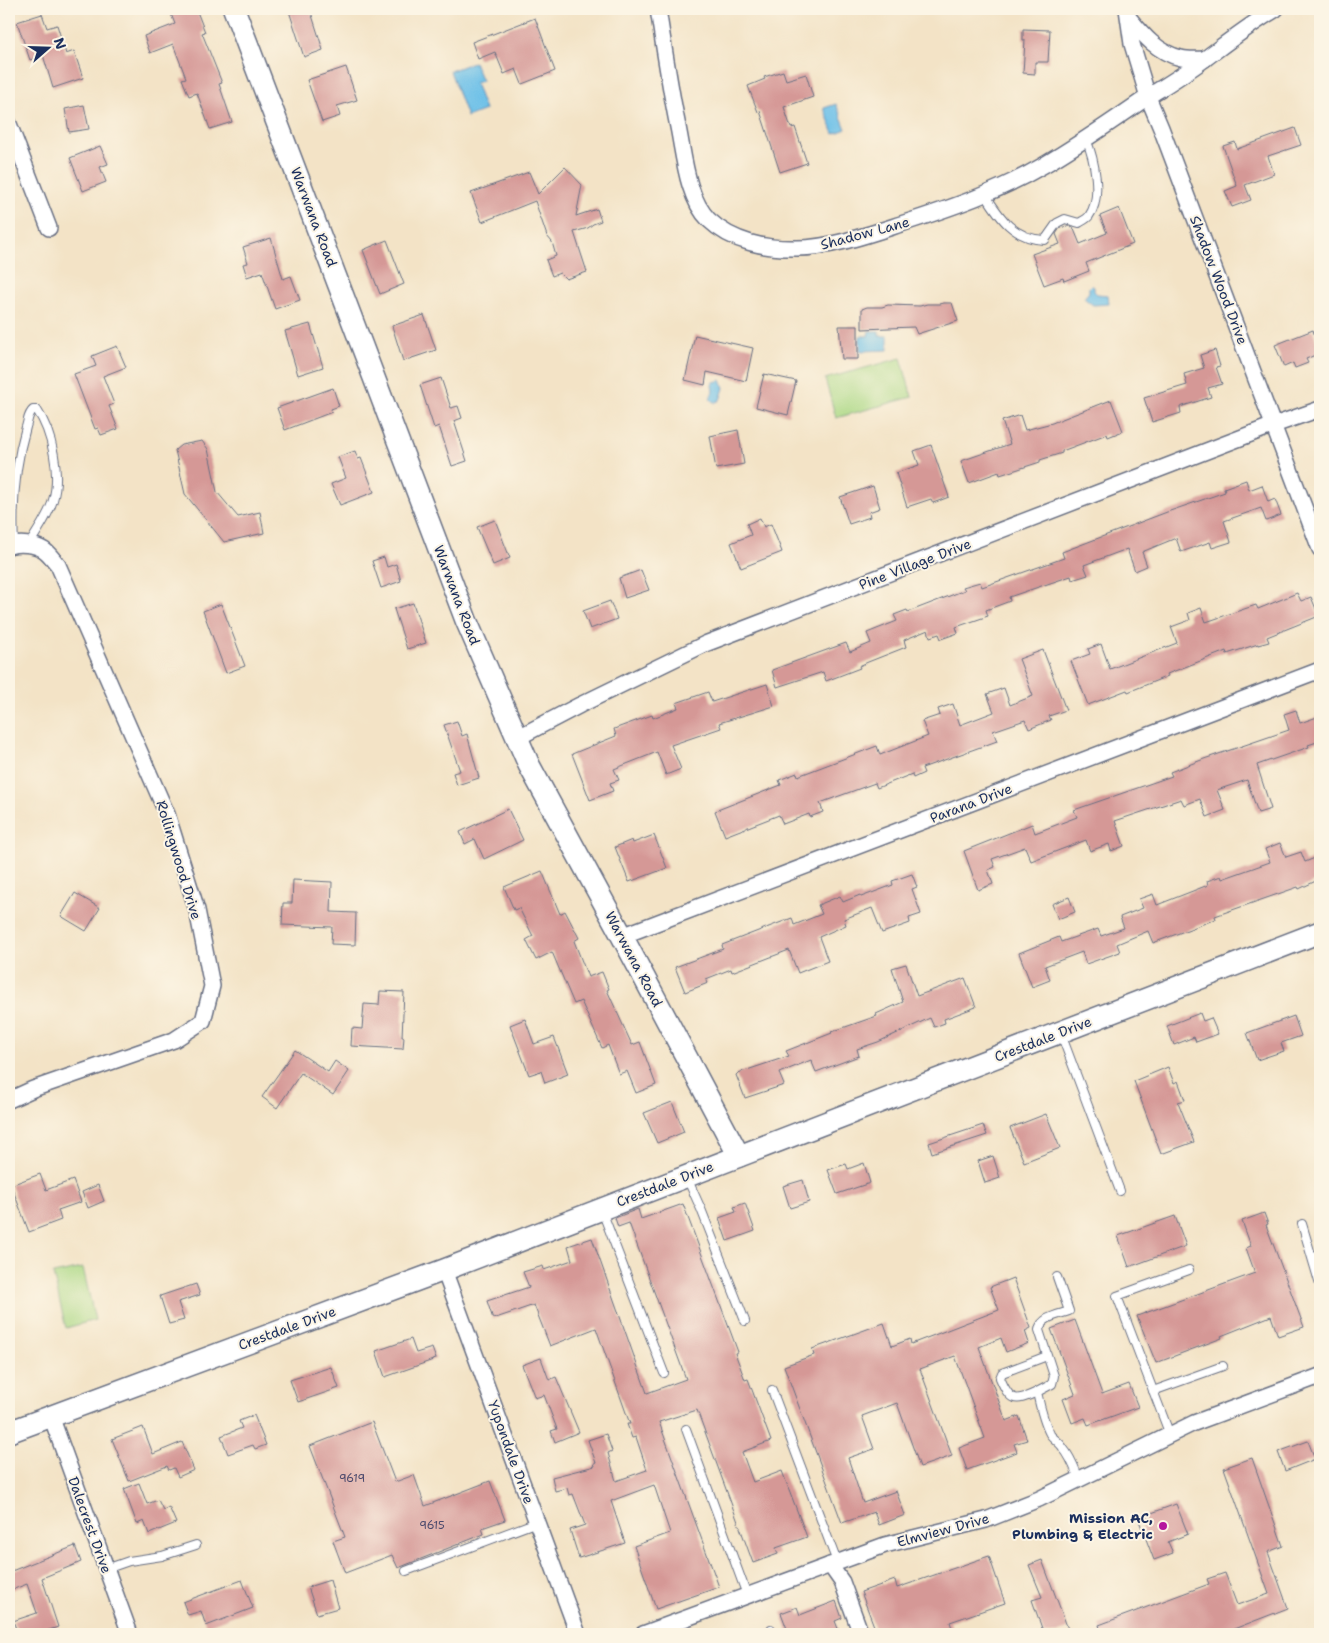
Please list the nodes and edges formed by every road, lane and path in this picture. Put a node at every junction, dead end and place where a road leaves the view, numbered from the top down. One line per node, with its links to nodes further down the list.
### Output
1 (234, 9): 16 (street, Warwana Road)
2 (658, 9): 9 (street, Shadow Lane)
3 (1276, 9): 5 (street, Shadow Lane)
4 (1127, 13): 5 (street); 6 (street, Shadow Wood Drive)
5 (1205, 59): 6 (street, Shadow Lane)
6 (1148, 97): 8 (street, Shadow Lane); 12 (street, Shadow Wood Drive)
7 (9, 124): 10 (street)
8 (1086, 139): 9 (street, Shadow Lane); 9 (lane)
9 (985, 194)
10 (49, 228)
11 (1320, 409): 12 (street, Pine Village Drive)
12 (1274, 425): 14 (street, Shadow Wood Drive); 16 (street, Pine Village Drive)
13 (17, 545): 13 (lane); 20 (street, Rollingwood Drive)
14 (1320, 549)
15 (1320, 670): 18 (street, Parana Drive)
16 (518, 738): 18 (street, Warwana Road)
17 (1320, 932): 19 (street, Crestdale Drive)
18 (622, 936): 21 (street, Warwana Road)
19 (1060, 1032): 21 (street, Crestdale Drive); 23 (lane)
20 (9, 1100)
21 (738, 1156): 22 (street, Crestdale Drive)
22 (686, 1176): 24 (street, Crestdale Drive); 30 (lane)
23 (1120, 1192)
24 (602, 1209): 26 (street, Crestdale Drive); 33 (lane)
25 (1302, 1224): 29 (lane)
26 (444, 1270): 38 (street, Crestdale Drive); 43 (street, Yupondale Drive)
27 (1189, 1270): 36 (lane)
28 (1058, 1277): 31 (lane)
29 (1320, 1285)
30 (745, 1320)
31 (1047, 1356): 37 (lane); 37 (lane)
32 (1223, 1366): 36 (lane)
33 (664, 1373)
34 (1320, 1376): 41 (street, Elmview Drive)
35 (772, 1390): 45 (lane)
36 (1153, 1391): 41 (lane)
37 (1037, 1392): 42 (lane)
38 (51, 1416): 40 (street, Crestdale Drive); 46 (street, Dalecrest Drive)
39 (686, 1429): 48 (lane)
40 (9, 1432)
41 (1170, 1435): 42 (street, Elmview Drive)
42 (1079, 1479): 45 (street, Elmview Drive)
43 (537, 1522): 47 (lane); 50 (street, Yupondale Drive)
44 (196, 1545): 46 (lane)
45 (834, 1564): 48 (street, Elmview Drive); 52 (street)
46 (106, 1569): 49 (street, Dalecrest Drive)
47 (406, 1571)
48 (747, 1595): 51 (street, Elmview Drive)
49 (130, 1634)
50 (578, 1634)
51 (643, 1634)
52 (861, 1634)

